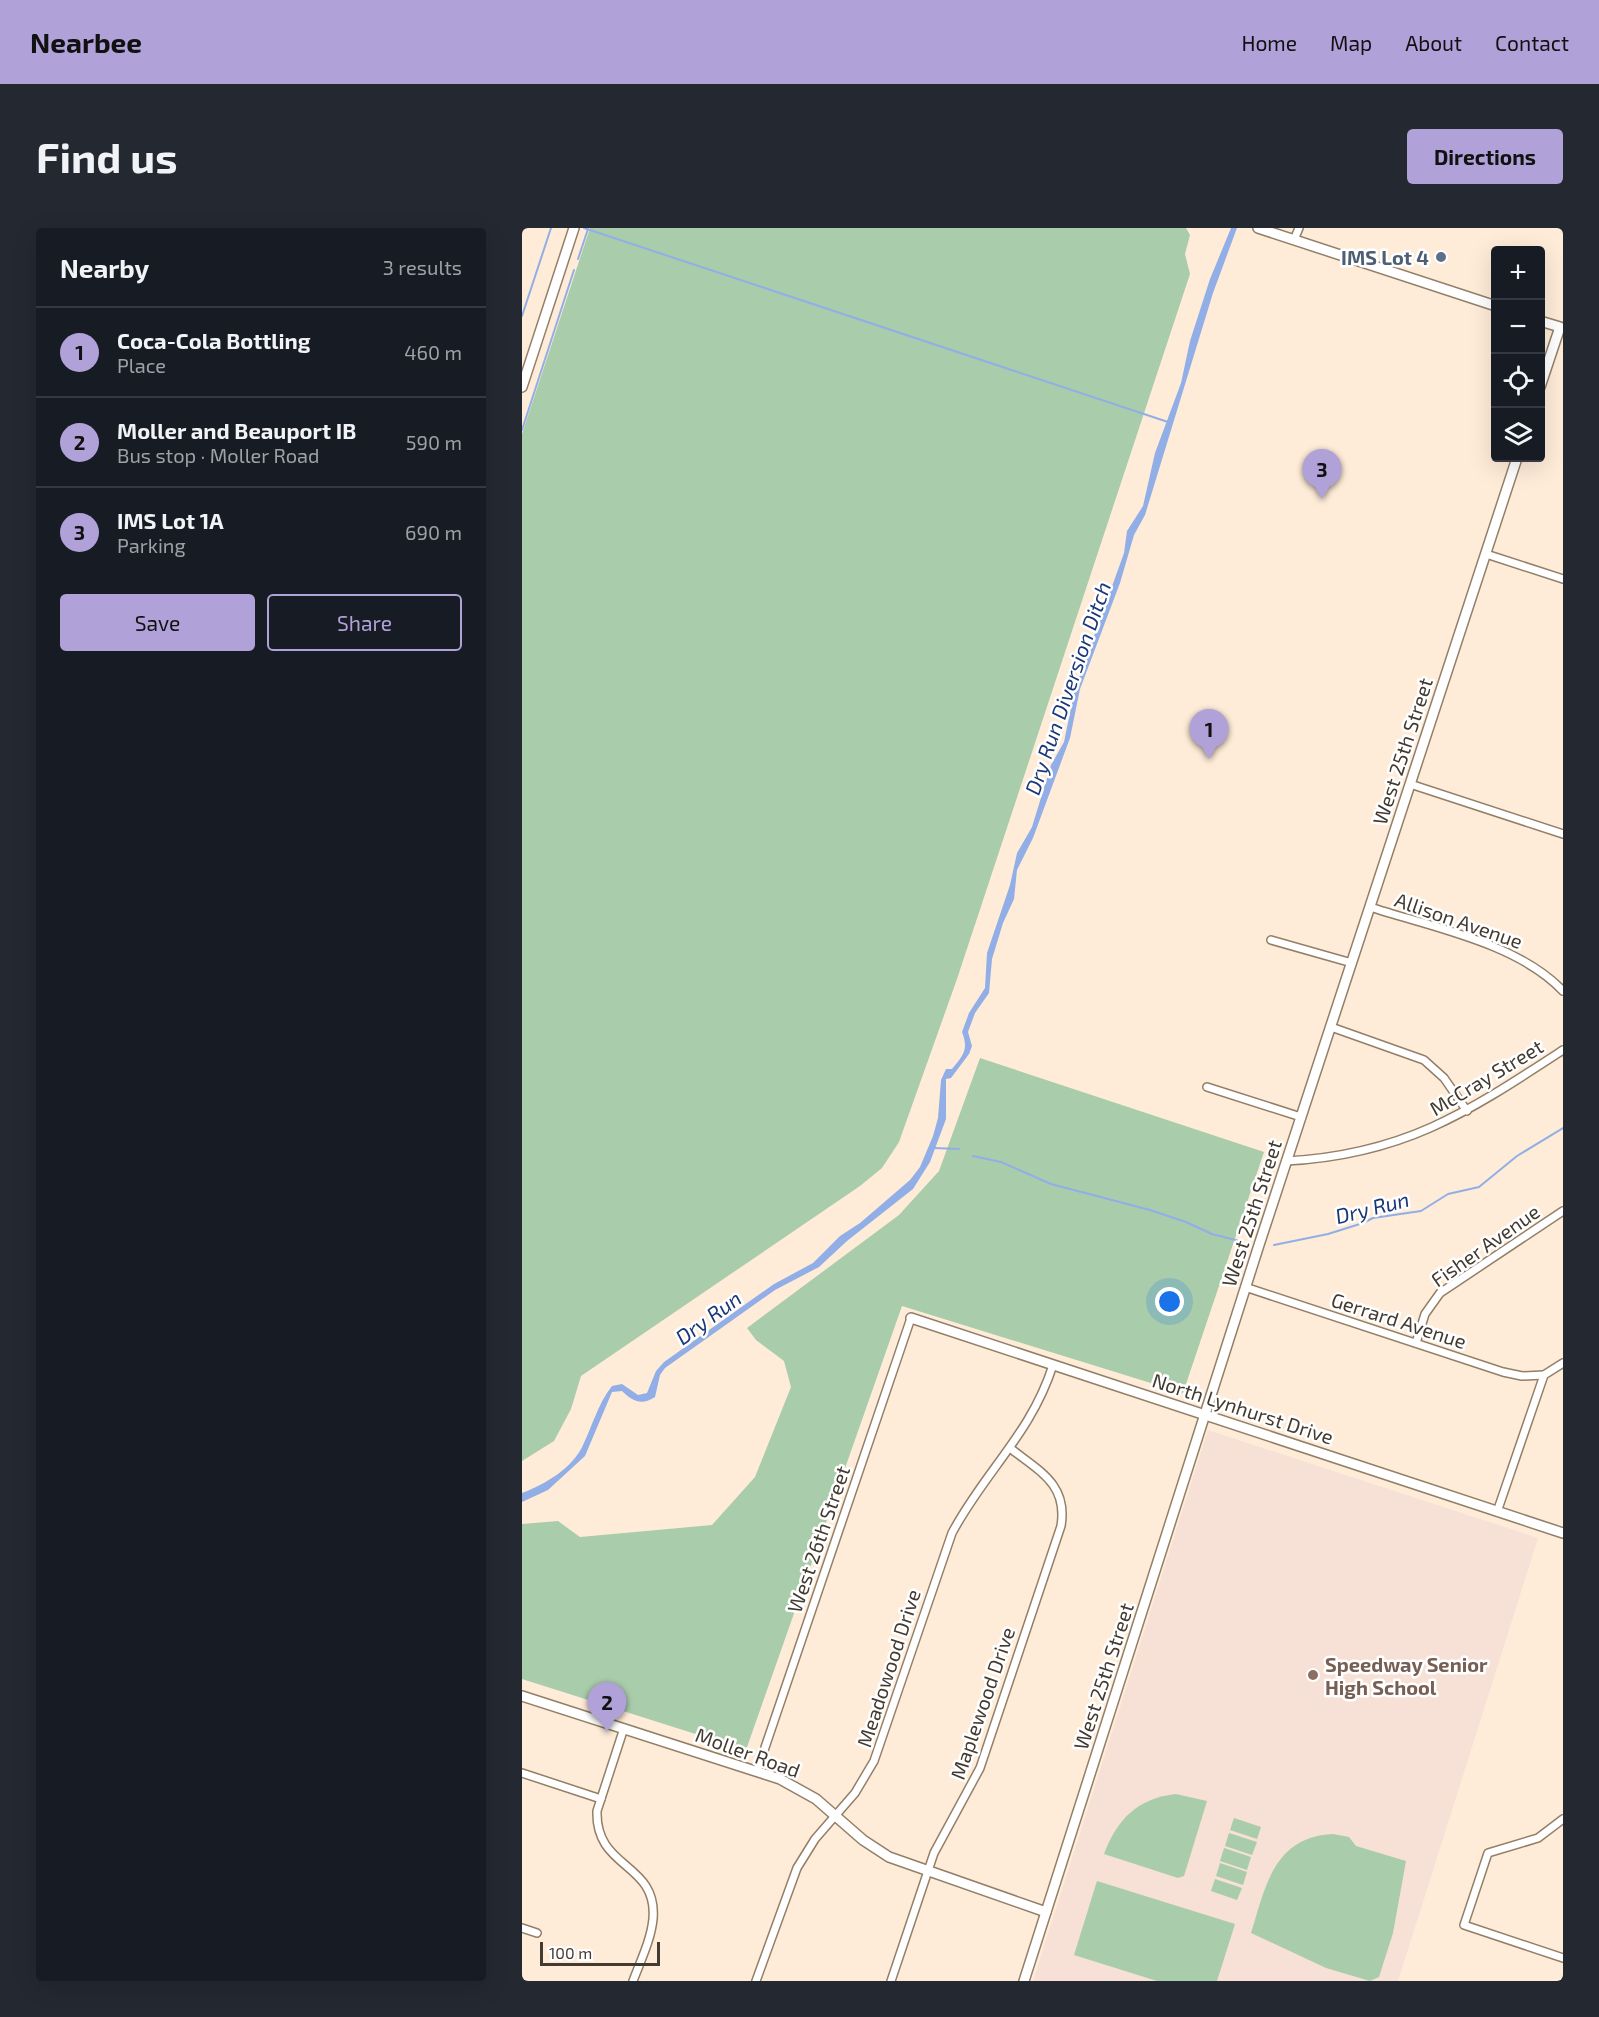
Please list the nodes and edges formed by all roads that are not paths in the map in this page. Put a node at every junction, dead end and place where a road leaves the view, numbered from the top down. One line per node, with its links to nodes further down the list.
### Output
1 (574, 228): 9 (main road)
2 (1258, 228): 4 (main road)
3 (1299, 228): 4 (street)
4 (1294, 240): 5 (main road)
5 (1491, 304)
6 (1545, 323): 7 (main road)
7 (1562, 328): 8 (main road)
8 (1545, 374)
9 (522, 387)
10 (1516, 462): 11 (main road, West 25th Street)
11 (1486, 554): 12 (street); 13 (main road, West 25th Street)
12 (1563, 579)
13 (1410, 784): 14 (street); 15 (main road, West 25th Street)
14 (1563, 834)
15 (1370, 907): 17 (main road, West 25th Street); 18 (street, Allison Avenue)
16 (1271, 940): 17 (street)
17 (1352, 963): 19 (main road, West 25th Street)
18 (1563, 991)
19 (1330, 1027): 22 (street); 23 (main road, West 25th Street)
20 (1563, 1050): 22 (street, McCray Street)
21 (1207, 1087): 23 (street)
22 (1467, 1111): 24 (street, McCray Street)
23 (1301, 1118): 24 (main road, West 25th Street)
24 (1286, 1161): 26 (main road, West 25th Street)
25 (1563, 1211): 28 (street, Fisher Avenue)
26 (1245, 1287): 28 (street, Gerrard Avenue); 32 (main road, West 25th Street)
27 (911, 1318): 30 (main road, North Lynhurst Drive); 38 (street, West 26th Street)
28 (1416, 1343): 31 (street, Gerrard Avenue)
29 (1563, 1363): 31 (street)
30 (1053, 1365): 32 (main road, North Lynhurst Drive); 33 (street, Meadowood Drive)
31 (1544, 1375): 34 (street)
32 (1204, 1414): 34 (main road, North Lynhurst Drive); 44 (main road, West 25th Street)
33 (1010, 1448): 41 (street, Meadowood Drive); 43 (street, Maplewood Drive)
34 (1497, 1512): 35 (main road, North Lynhurst Drive)
35 (1563, 1533)
36 (522, 1696): 37 (main road, Moller Road)
37 (624, 1728): 38 (main road, Moller Road); 40 (street)
38 (757, 1771): 41 (main road, Moller Road)
39 (522, 1773): 40 (street)
40 (601, 1799): 48 (street)
41 (836, 1816): 43 (main road, Moller Road); 49 (street, Meadowood Drive)
42 (1563, 1819): 47 (street)
43 (927, 1872): 44 (main road, Moller Road); 50 (street, Maplewood Drive)
44 (1046, 1912): 51 (main road, West 25th Street)
45 (522, 1928): 46 (street)
46 (537, 1933)
47 (1563, 1958)
48 (633, 1981)
49 (756, 1981)
50 (891, 1981)
51 (1024, 1981)

